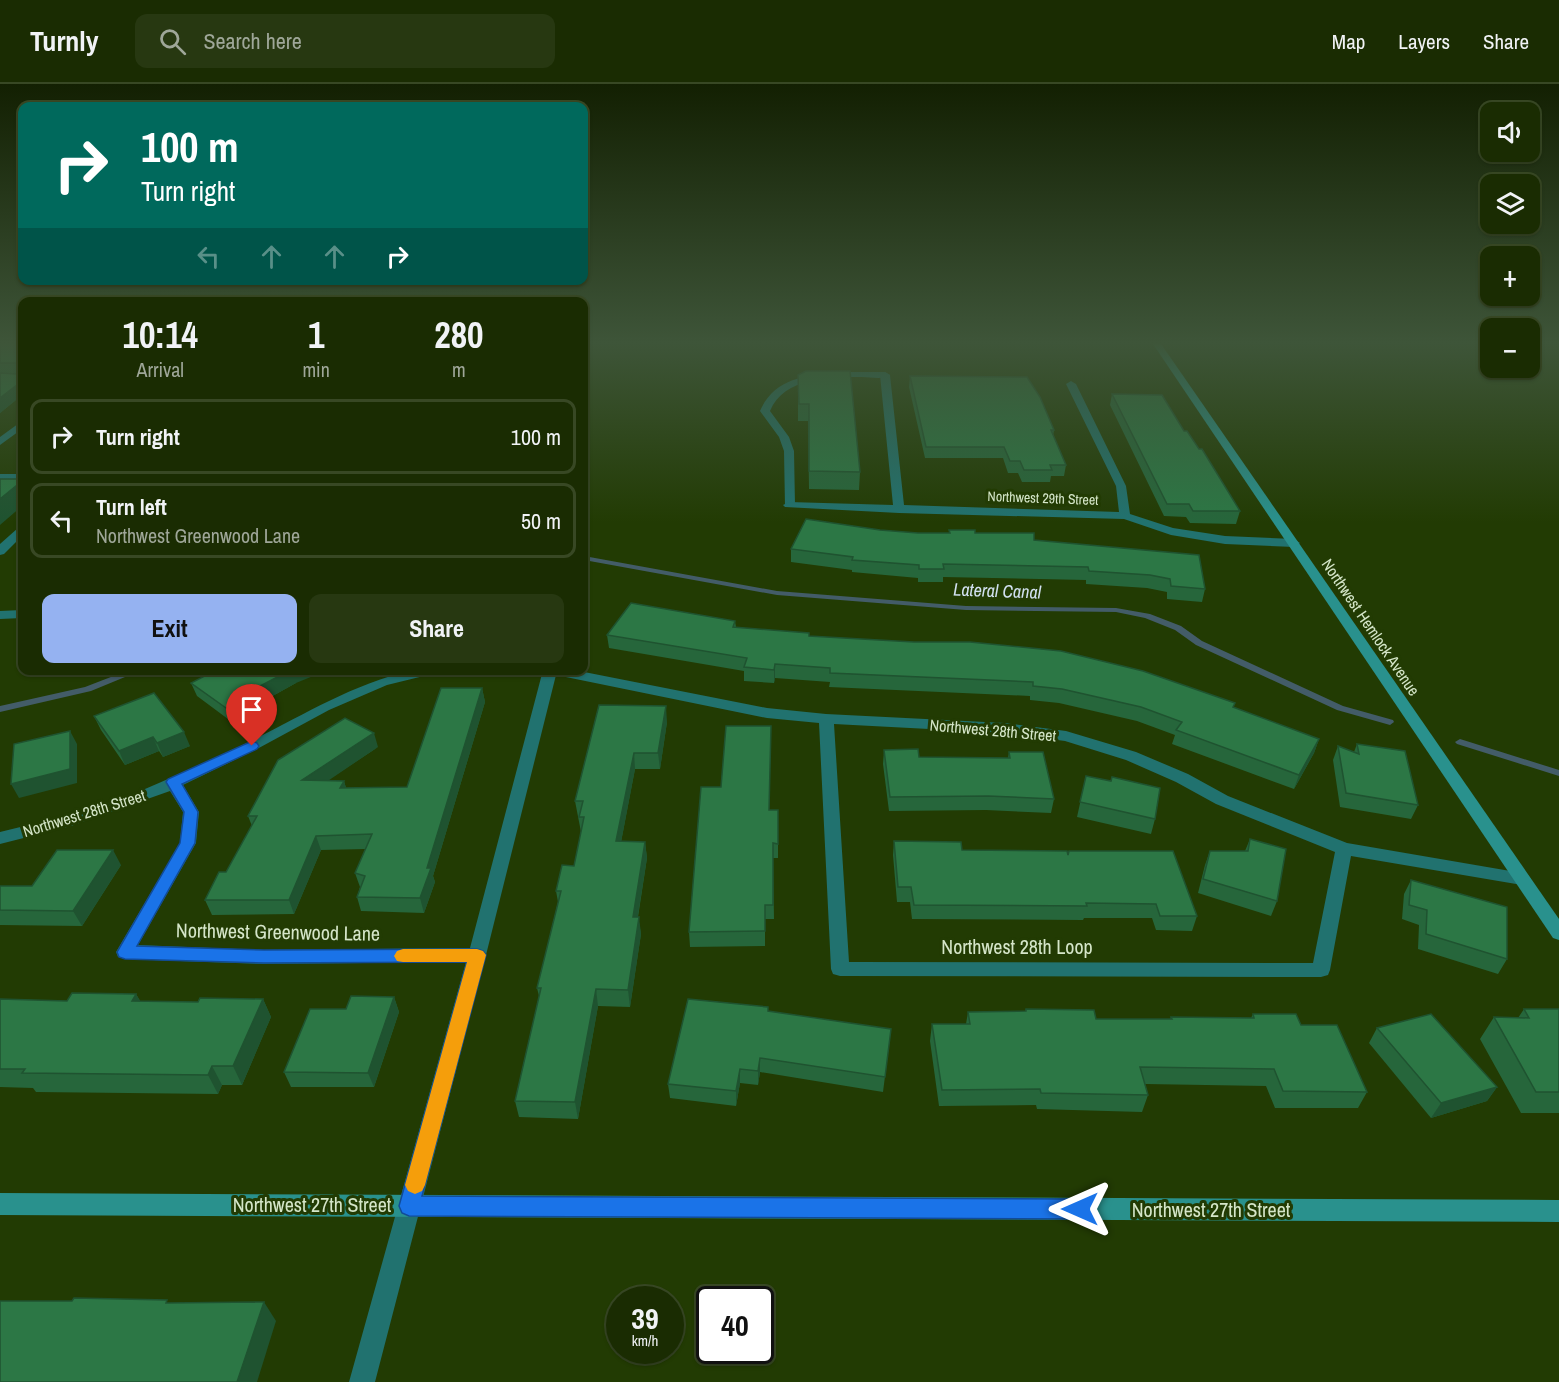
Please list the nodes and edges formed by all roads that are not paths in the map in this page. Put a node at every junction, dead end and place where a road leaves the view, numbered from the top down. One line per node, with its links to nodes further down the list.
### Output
1 (766, 402): 9 (street, Northwest 29th Street)
2 (888, 402): 9 (street, Northwest 29th Street)
3 (1080, 402): 10 (street)
4 (1197, 402): 12 (street, Northwest Hemlock Avenue)
5 (18, 427): 6 (street)
6 (0, 442)
7 (0, 477): 8 (street)
8 (18, 477)
9 (899, 510): 10 (street, Northwest 29th Street)
10 (1125, 516): 12 (street, Northwest 29th Street)
11 (16, 541): 13 (street)
12 (1294, 543): 23 (street, Northwest Hemlock Avenue)
13 (0, 551)
14 (18, 614): 15 (street)
15 (0, 615)
16 (410, 675): 20 (street, Northwest 28th Street)
17 (549, 675): 25 (street)
18 (575, 675): 19 (street, Northwest 28th Street)
19 (826, 719): 22 (street, Northwest 28th Street); 22 (street, Northwest 28th Loop)
20 (173, 782): 21 (street, Northwest 28th Street); 25 (street, Northwest Greenwood Lane)
21 (0, 838)
22 (1344, 849): 23 (street, Northwest 28th Street)
23 (1522, 879): 24 (street, Northwest Hemlock Avenue)
24 (1559, 933)
25 (477, 955): 27 (street)
26 (0, 1204): 27 (street, Northwest 27th Street)
27 (409, 1206): 28 (street, Northwest 27th Street); 29 (street)
28 (1559, 1211)
29 (362, 1382)

